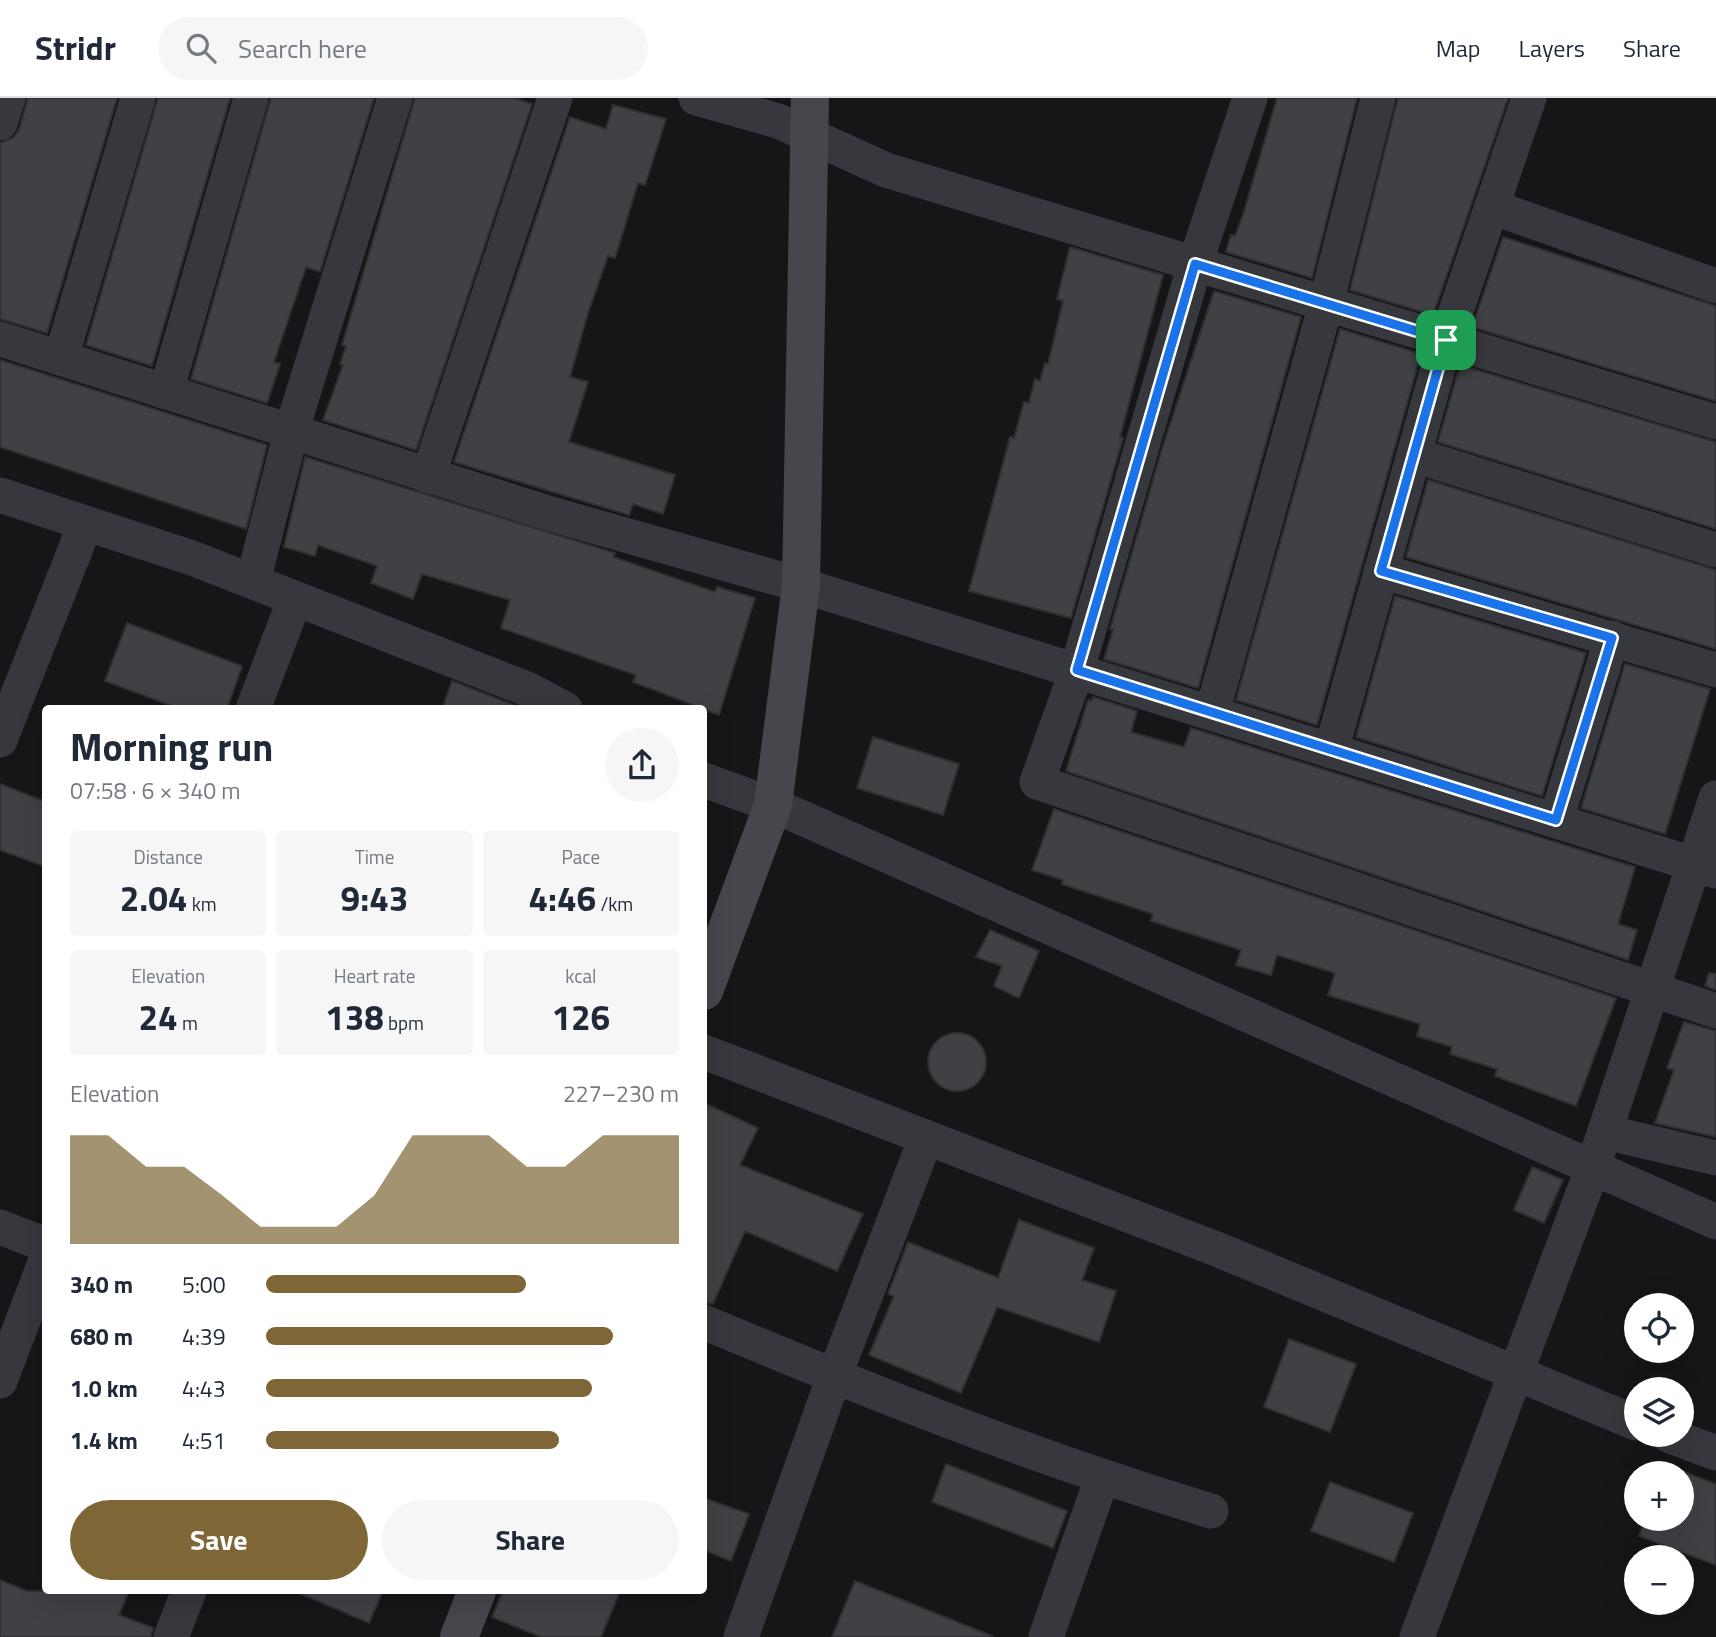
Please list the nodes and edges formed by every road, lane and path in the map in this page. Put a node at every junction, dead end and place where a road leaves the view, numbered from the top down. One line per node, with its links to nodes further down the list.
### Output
1 (8, 98): 11 (street)
2 (138, 98): 18 (street)
3 (251, 98): 19 (street)
4 (395, 98): 21 (street)
5 (555, 98): 23 (street)
6 (696, 98): 10 (street)
7 (1250, 98): 13 (street)
8 (1378, 98): 15 (street)
9 (1530, 98): 12 (street)
10 (810, 117): 13 (street); 29 (street)
11 (0, 123)
12 (1492, 207): 14 (street); 17 (street)
13 (1195, 264): 15 (street); 32 (street)
14 (1716, 286)
15 (1325, 304): 17 (street); 37 (street)
16 (0, 339): 18 (street)
17 (1446, 340): 20 (street); 22 (street)
18 (61, 358): 19 (street)
19 (166, 392): 21 (street)
20 (1716, 422)
21 (291, 432): 23 (street); 28 (street)
22 (1414, 455): 26 (street); 27 (street)
23 (428, 476): 29 (street)
24 (0, 495): 25 (street)
25 (85, 524): 28 (street); 38 (street)
26 (1716, 550)
27 (1381, 571): 31 (street); 39 (street)
28 (253, 581): 30 (street)
29 (801, 585): 32 (street); 42 (street)
30 (295, 599): 34 (street); 35 (street)
31 (1612, 638): 33 (street); 43 (street)
32 (1077, 670): 37 (street); 46 (street)
33 (1716, 670)
34 (524, 699): 36 (street)
35 (255, 705)
36 (549, 705)
37 (1212, 713): 39 (street)
38 (0, 740)
39 (1331, 751): 43 (street)
40 (707, 781): 42 (street)
41 (1716, 798): 44 (street)
42 (773, 805): 45 (street); 52 (street)
43 (1556, 820): 44 (street)
44 (1705, 867): 46 (street)
45 (707, 983)
46 (1652, 990): 47 (street); 49 (street)
47 (1716, 1011)
48 (707, 1053): 50 (street)
49 (1605, 1132): 51 (street); 52 (street)
50 (926, 1138): 58 (street); 59 (street)
51 (1716, 1158)
52 (1593, 1167): 53 (street); 58 (street)
53 (1716, 1222)
54 (0, 1227): 55 (street)
55 (42, 1243)
56 (42, 1271): 60 (street)
57 (707, 1323): 59 (street)
58 (1516, 1374): 61 (street); 72 (street)
59 (834, 1377): 64 (street); 70 (street)
60 (0, 1381)
61 (1624, 1418)
62 (1694, 1445): 63 (street)
63 (1716, 1453)
64 (1102, 1478): 65 (street); 71 (street)
65 (1211, 1511)
66 (187, 1594): 68 (street)
67 (476, 1594): 69 (street)
68 (171, 1637)
69 (459, 1637)
70 (741, 1637)
71 (1046, 1637)
72 (1418, 1637)

